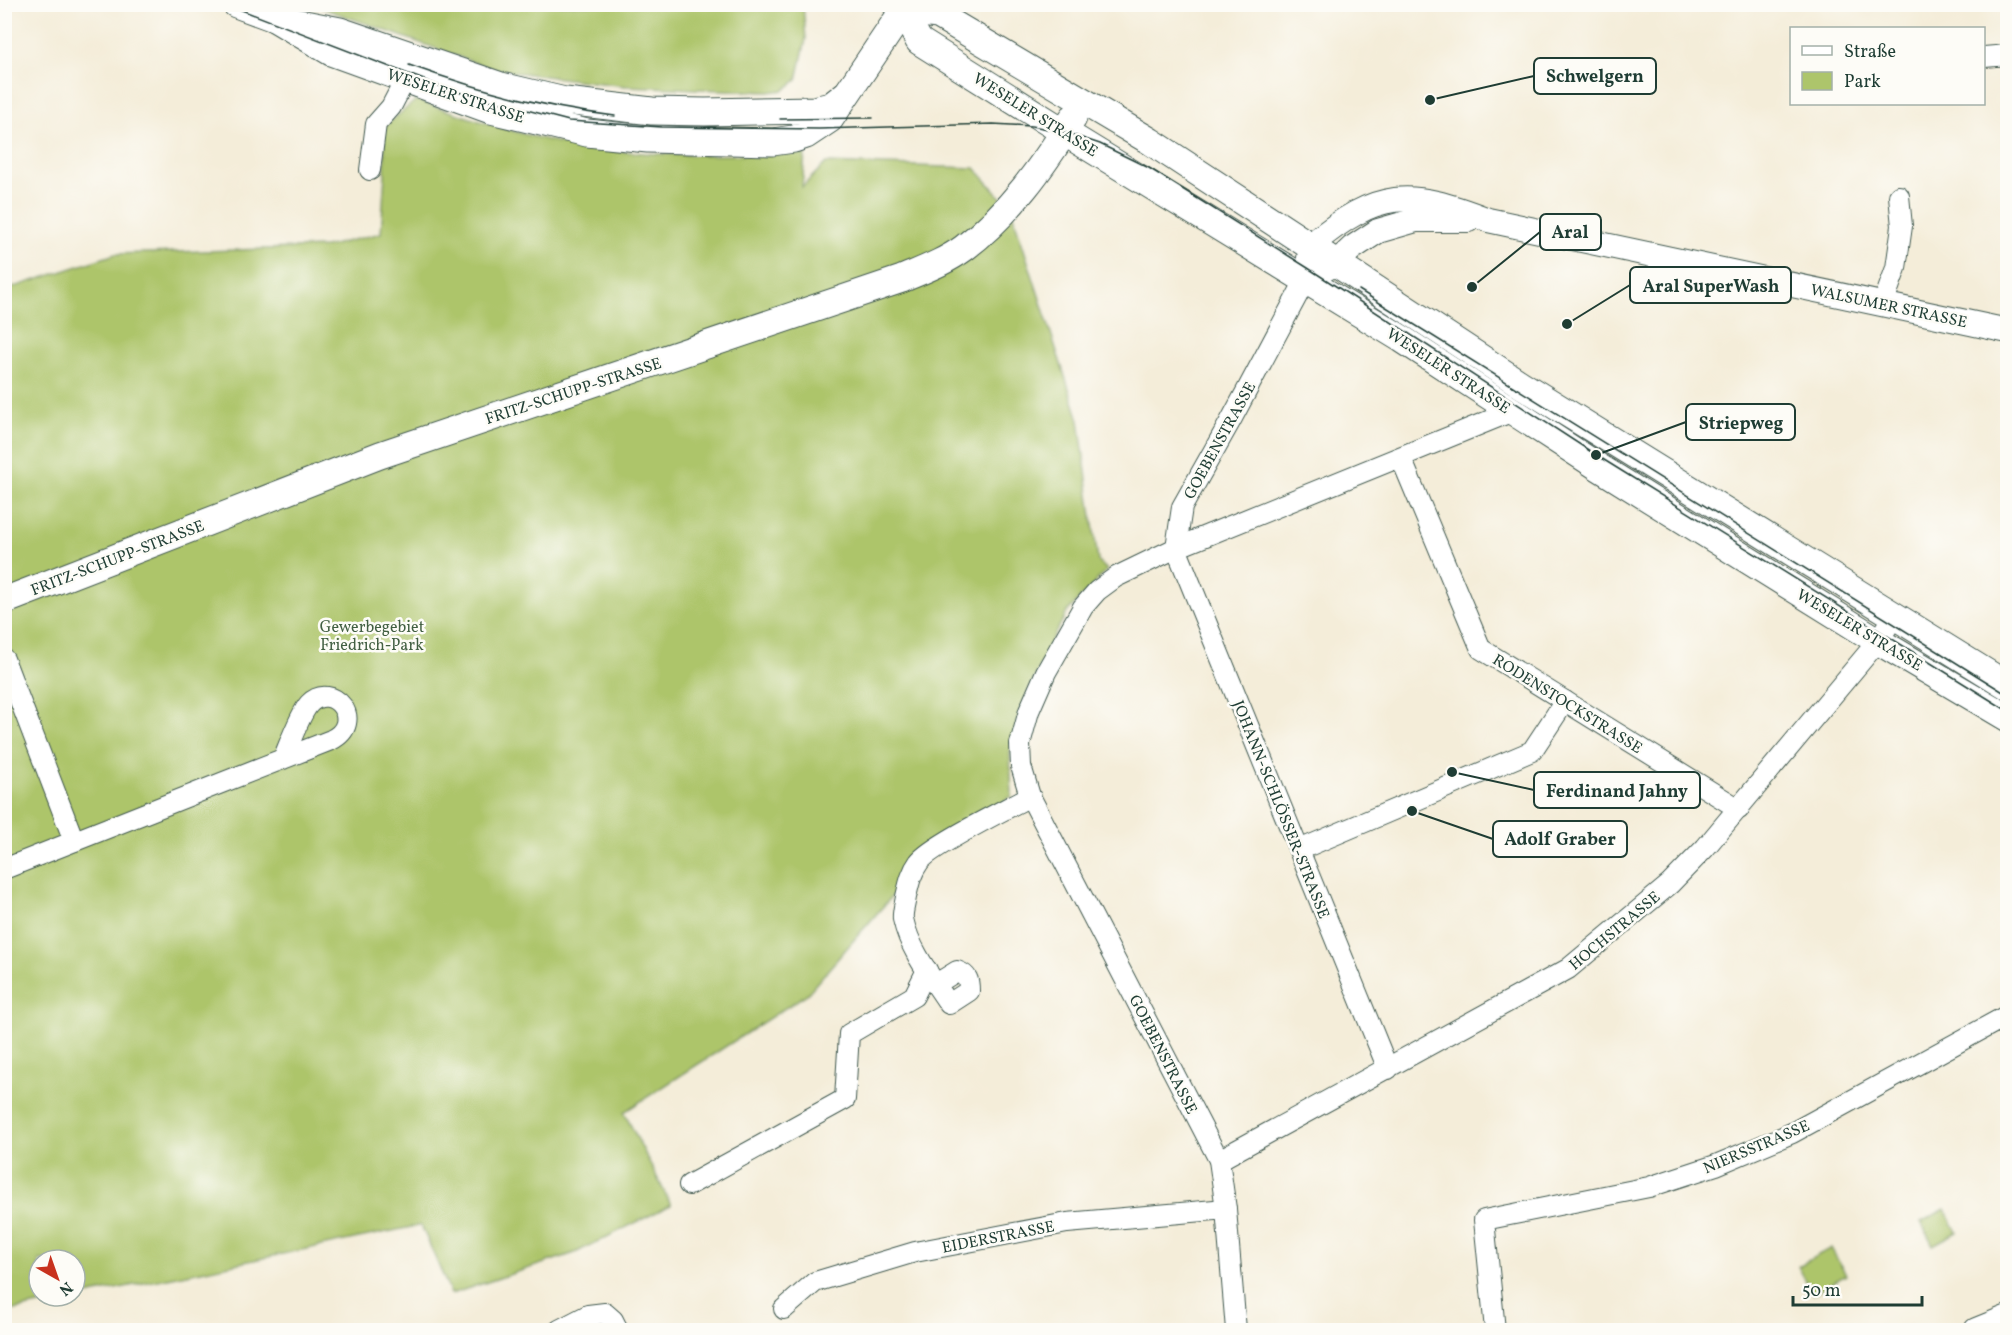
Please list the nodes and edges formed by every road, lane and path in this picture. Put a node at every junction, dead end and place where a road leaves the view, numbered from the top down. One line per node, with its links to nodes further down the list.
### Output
1 (236, 4): 3 (main road, WESELER STRASSE)
2 (899, 8): 7 (main road, WESELER STRASSE); 8 (main road, WESELER STRASSE); 9 (main road, WESELER STRASSE)
3 (274, 18): 6 (main road, WESELER STRASSE); 7 (main road, WESELER STRASSE)
4 (2007, 55): 5 (street)
5 (1985, 57)
6 (405, 80): 7 (main road, WESELER STRASSE); 10 (street)
7 (846, 94)
8 (1082, 101): 9 (main road, FRITZ-SCHUPP-STRASSE); 13 (main road, WESELER STRASSE)
9 (1064, 132): 15 (main road, WESELER STRASSE); 21 (main road, FRITZ-SCHUPP-STRASSE)
10 (370, 170)
11 (1899, 196): 16 (street)
12 (1488, 220): 13 (street, WALSUMER STRASSE); 14 (street, WALSUMER STRASSE); 16 (street, WALSUMER STRASSE)
13 (1311, 246): 14 (main road, WESELER STRASSE); 15 (street)
14 (1336, 263): 15 (street, WALSUMER STRASSE); 22 (main road, WESELER STRASSE)
15 (1306, 279): 18 (main road, WESELER STRASSE); 20 (street, GOEBENSTRASSE)
16 (1883, 303): 17 (street, WALSUMER STRASSE)
17 (2007, 331)
18 (1513, 411): 19 (street); 23 (main road, WESELER STRASSE)
19 (1401, 458): 20 (street); 26 (street, RODENSTOCKSTRASSE)
20 (1176, 548): 29 (street, GOEBENSTRASSE); 32 (street, JOHANN-SCHLÖSSER-STRASSE)
21 (4, 601)
22 (1894, 617): 23 (street, HOCHSTRASSE); 25 (main road, WESELER STRASSE)
23 (1878, 641): 27 (main road, WESELER STRASSE); 30 (street, HOCHSTRASSE)
24 (4, 659): 31 (street)
25 (2007, 686)
26 (1565, 701): 30 (street, RODENSTOCKSTRASSE); 32 (street)
27 (2007, 718)
28 (283, 759): 31 (street)
29 (1030, 796): 36 (street, GOEBENSTRASSE); 37 (street)
30 (1739, 809): 35 (street, HOCHSTRASSE)
31 (74, 841): 33 (street)
32 (1299, 850): 35 (street, JOHANN-SCHLÖSSER-STRASSE)
33 (4, 868)
34 (2007, 1015): 44 (street, NIERSSTRASSE)
35 (1388, 1069): 36 (street, HOCHSTRASSE)
36 (1219, 1160): 38 (street, GOEBENSTRASSE)
37 (689, 1185)
38 (1226, 1209): 39 (street, EIDERSTRASSE); 43 (street, GOEBENSTRASSE)
39 (784, 1309)
40 (2007, 1317): 45 (street)
41 (559, 1330): 42 (street)
42 (618, 1330)
43 (1236, 1330)
44 (1495, 1330)
45 (1976, 1330)

